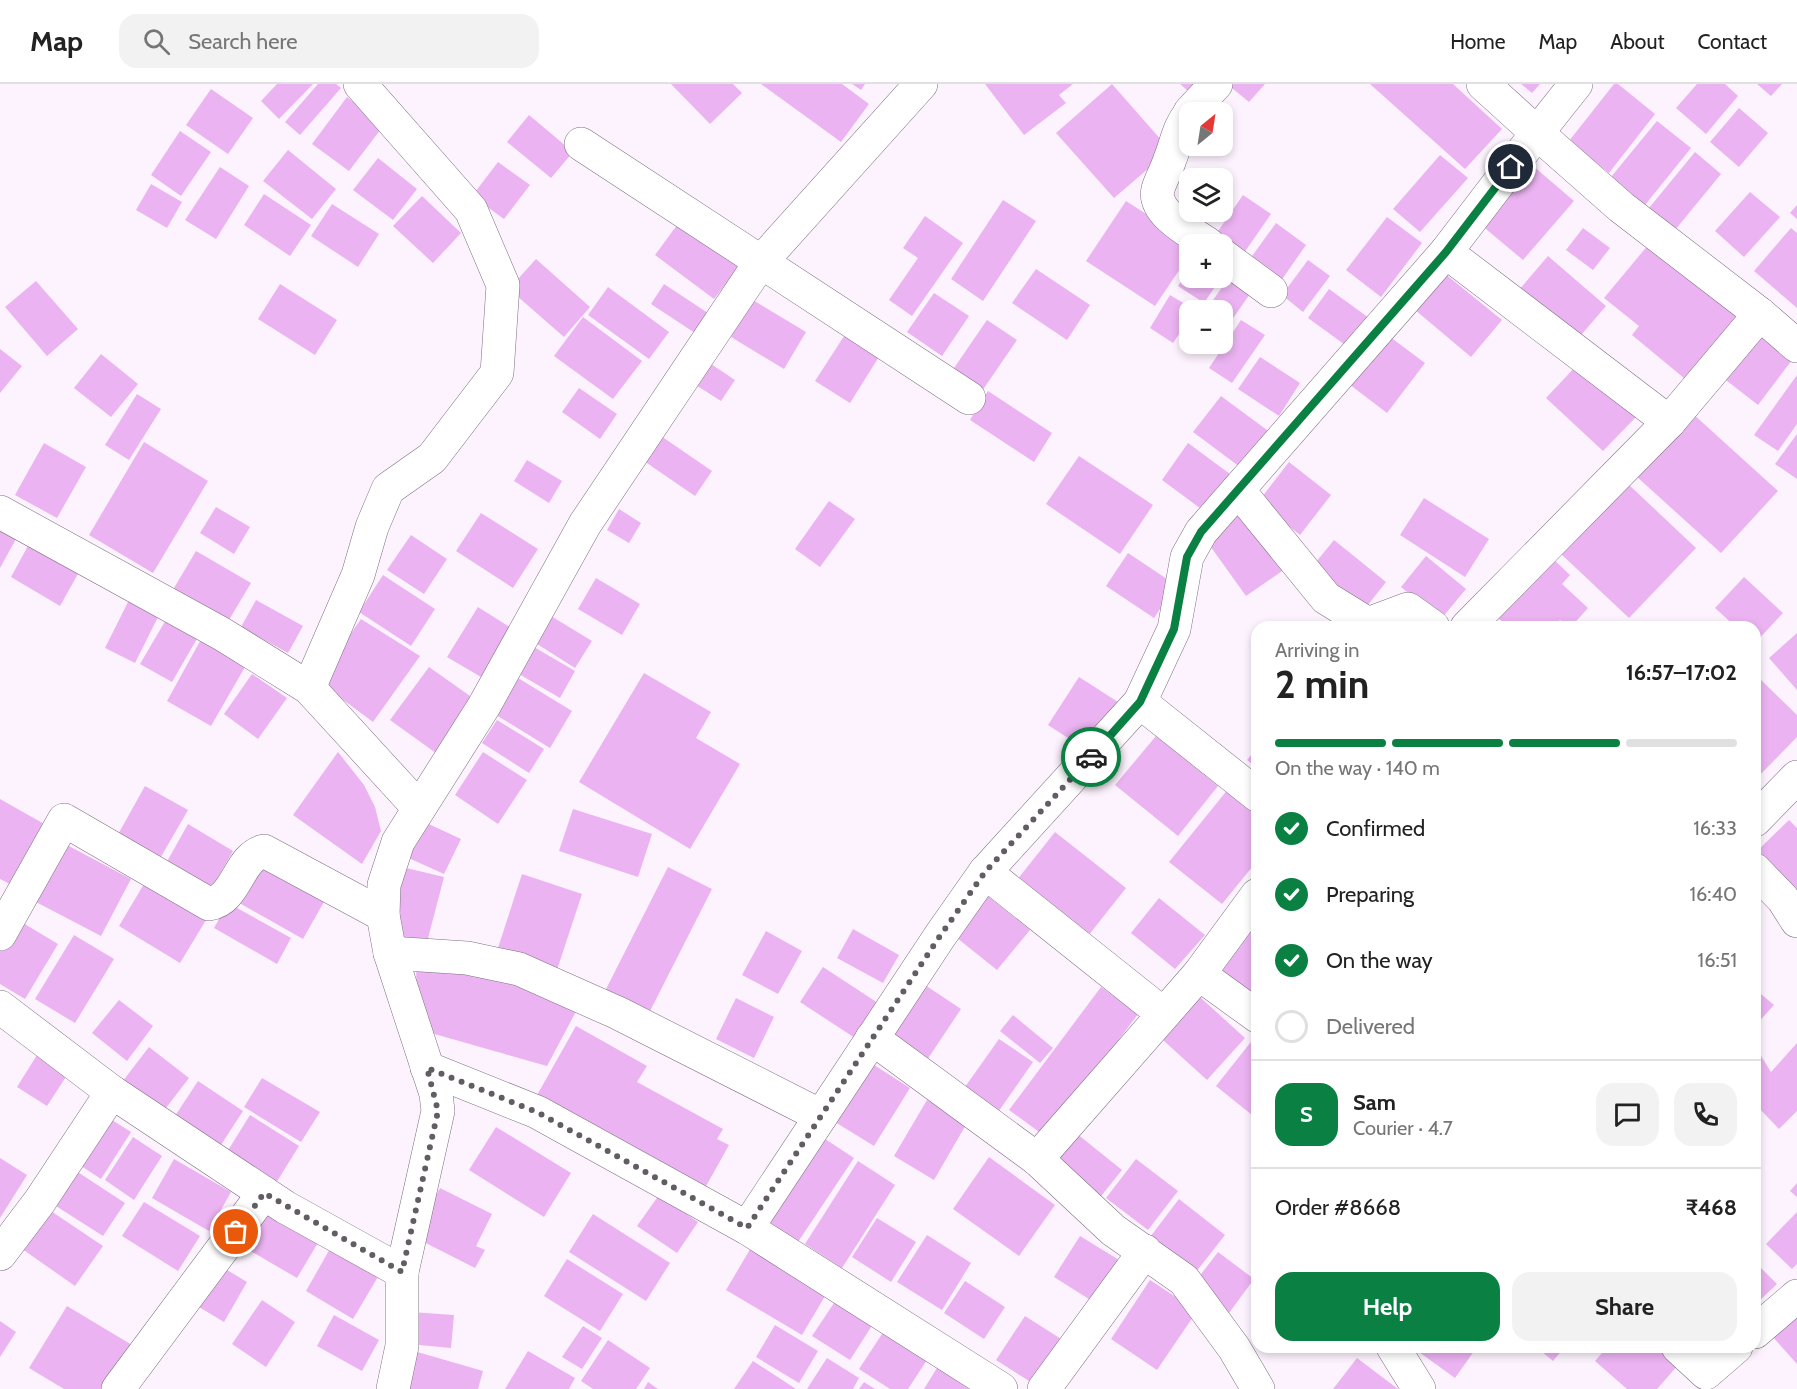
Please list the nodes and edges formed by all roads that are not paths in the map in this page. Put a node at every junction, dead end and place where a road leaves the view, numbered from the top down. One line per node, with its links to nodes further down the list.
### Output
1 (360, 84): 25 (street)
2 (921, 84): 12 (street)
3 (1216, 84): 6 (street)
4 (1483, 84): 8 (street)
5 (1576, 84): 8 (street)
6 (1200, 102)
7 (1179, 130): 10 (street)
8 (1537, 133): 11 (street); 15 (street)
9 (581, 144): 12 (street)
10 (1194, 234)
11 (1446, 252): 18 (street); 19 (street)
12 (760, 263): 17 (street); 29 (street)
13 (1233, 263): 14 (street)
14 (1271, 291)
15 (1760, 314): 16 (street); 18 (street)
16 (1797, 346)
17 (969, 398)
18 (1669, 422): 24 (street)
19 (1238, 490): 21 (street); 26 (street)
20 (0, 512): 25 (street)
21 (1363, 621)
22 (1376, 621): 23 (street)
23 (1425, 621)
24 (1473, 621)
25 (309, 688): 29 (street)
26 (1140, 702): 28 (street); 31 (street)
27 (1797, 777): 30 (street)
28 (1251, 790)
29 (419, 808): 34 (street)
30 (1761, 814)
31 (985, 872): 41 (street); 42 (street)
32 (1761, 876): 35 (street)
33 (1251, 903): 38 (street)
34 (383, 915): 36 (street); 37 (street)
35 (1797, 921)
36 (0, 934)
37 (390, 953): 43 (street); 45 (street)
38 (1199, 974): 40 (street); 41 (street)
39 (0, 1008): 44 (street)
40 (1251, 1012)
41 (1162, 1013): 46 (street)
42 (872, 1038): 45 (street); 46 (street)
43 (427, 1068): 48 (street); 51 (street)
44 (112, 1092): 47 (street); 50 (street)
45 (821, 1116): 48 (street)
46 (1036, 1159): 49 (street)
47 (264, 1193): 51 (street); 58 (street)
48 (747, 1228): 60 (street)
49 (1145, 1251): 61 (street); 62 (street)
50 (0, 1254)
51 (402, 1272): 59 (street)
52 (1797, 1296): 53 (street)
53 (1761, 1327)
54 (1398, 1353): 63 (street)
55 (1682, 1353): 57 (street)
56 (1729, 1353): 57 (street)
57 (1699, 1381)
58 (118, 1389)
59 (393, 1389)
60 (1001, 1389)
61 (1044, 1389)
62 (1258, 1389)
63 (1419, 1389)

